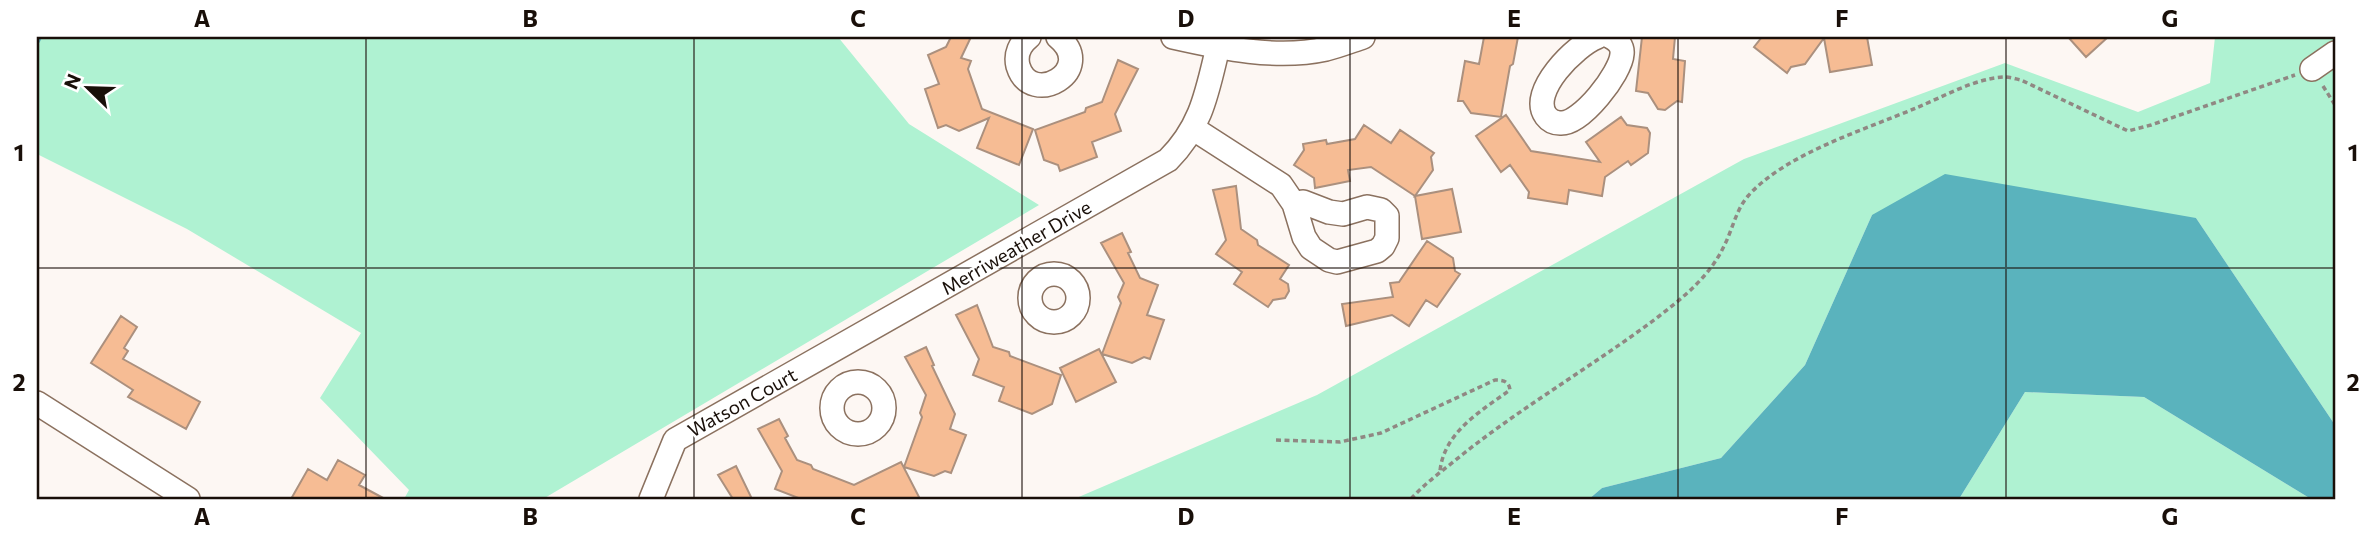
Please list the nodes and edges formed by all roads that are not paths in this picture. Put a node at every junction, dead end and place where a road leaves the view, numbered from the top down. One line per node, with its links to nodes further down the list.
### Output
1 (1029, 37): 2 (street)
2 (1058, 37)
3 (1173, 37): 7 (street)
4 (1363, 37): 7 (street)
5 (1596, 37): 6 (street)
6 (1611, 37)
7 (1218, 47): 10 (street, Merriweather Drive)
8 (2335, 53): 9 (street)
9 (2312, 69)
10 (1194, 129): 11 (street); 12 (street, Merriweather Drive)
11 (1294, 204)
12 (1023, 243): 13 (street); 14 (street, Merriweather Drive)
13 (1043, 277)
14 (828, 353): 15 (street); 18 (street, Watson Court)
15 (846, 384)
16 (37, 403): 17 (street)
17 (188, 499)
18 (651, 499)

